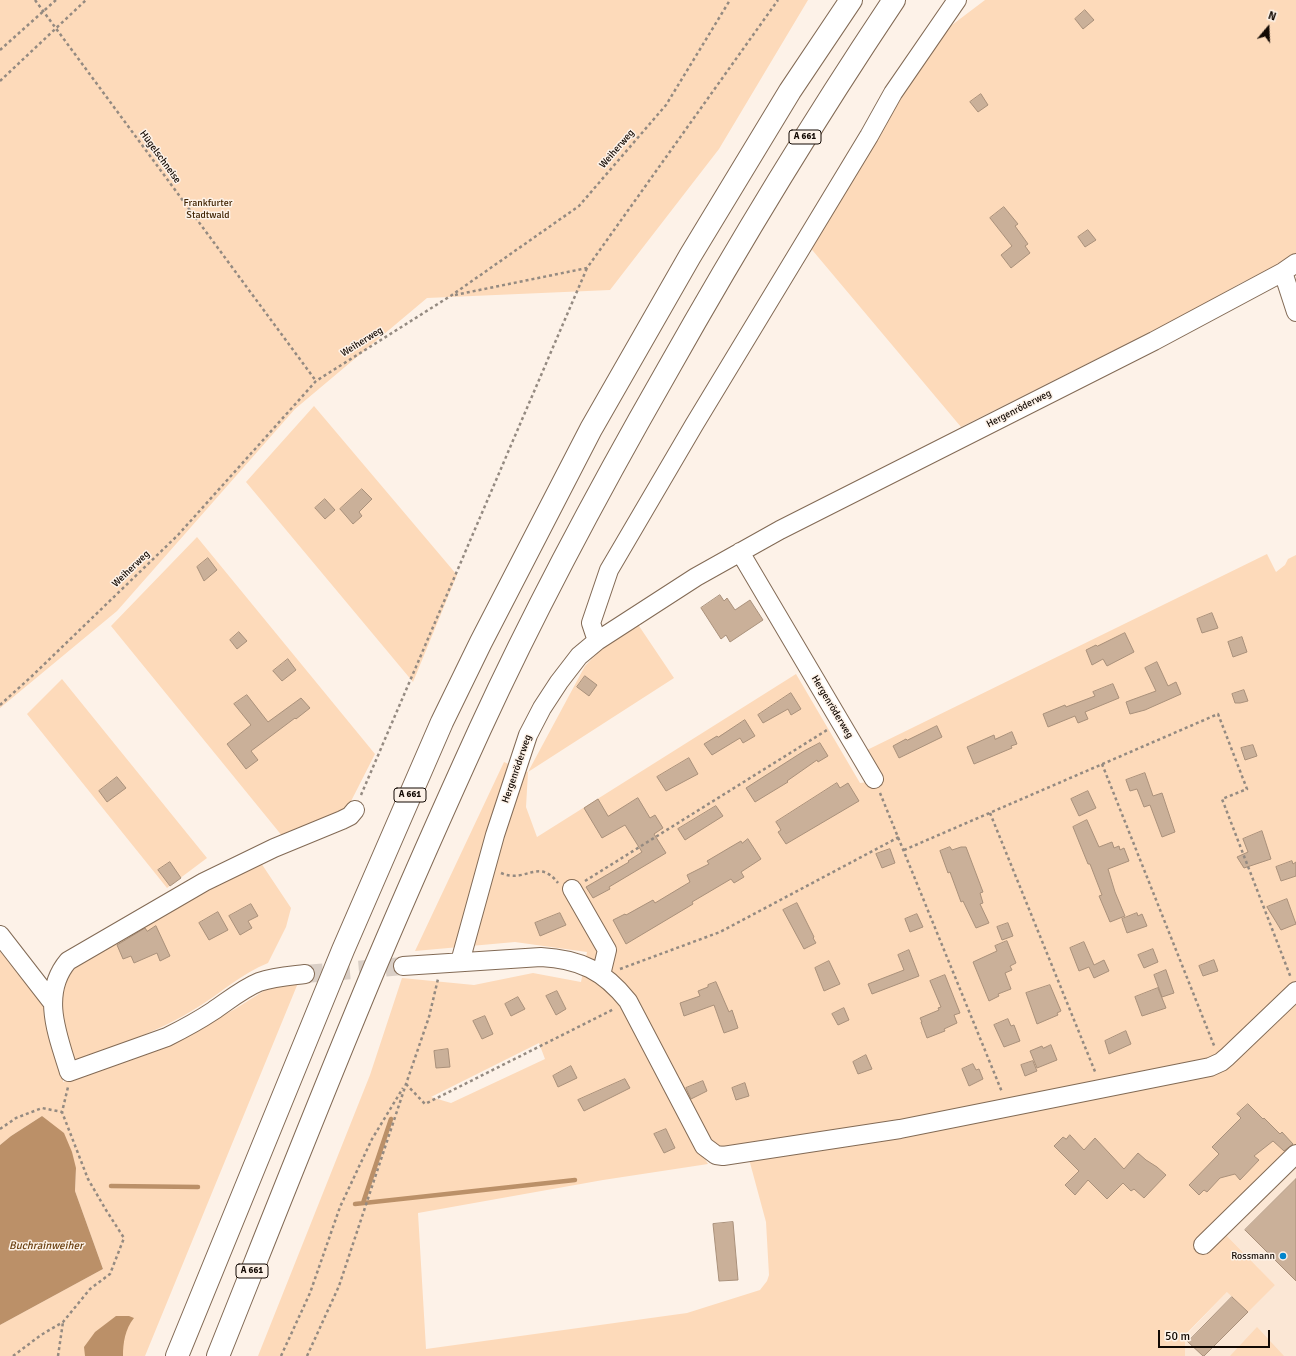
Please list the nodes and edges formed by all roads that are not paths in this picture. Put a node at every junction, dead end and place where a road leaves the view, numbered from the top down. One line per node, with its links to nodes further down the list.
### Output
1 (851, 0): 20 (highway, A 661)
2 (894, 0): 21 (highway, A 661)
3 (956, 0): 7 (street)
4 (1290, 268): 5 (street); 6 (street, Hergenröderweg)
5 (1296, 312)
6 (740, 552): 7 (street, Hergenröderweg); 8 (street, Hergenröderweg)
7 (597, 641): 12 (street, Hergenröderweg)
8 (874, 779)
9 (355, 810): 17 (street)
10 (572, 889): 15 (street)
11 (0, 934): 17 (street)
12 (460, 962): 13 (street); 15 (street)
13 (403, 966)
14 (304, 974): 17 (street)
15 (602, 975): 16 (street)
16 (1294, 986)
17 (52, 1002)
18 (1296, 1154): 19 (street)
19 (1203, 1245)
20 (178, 1356)
21 (218, 1356)

